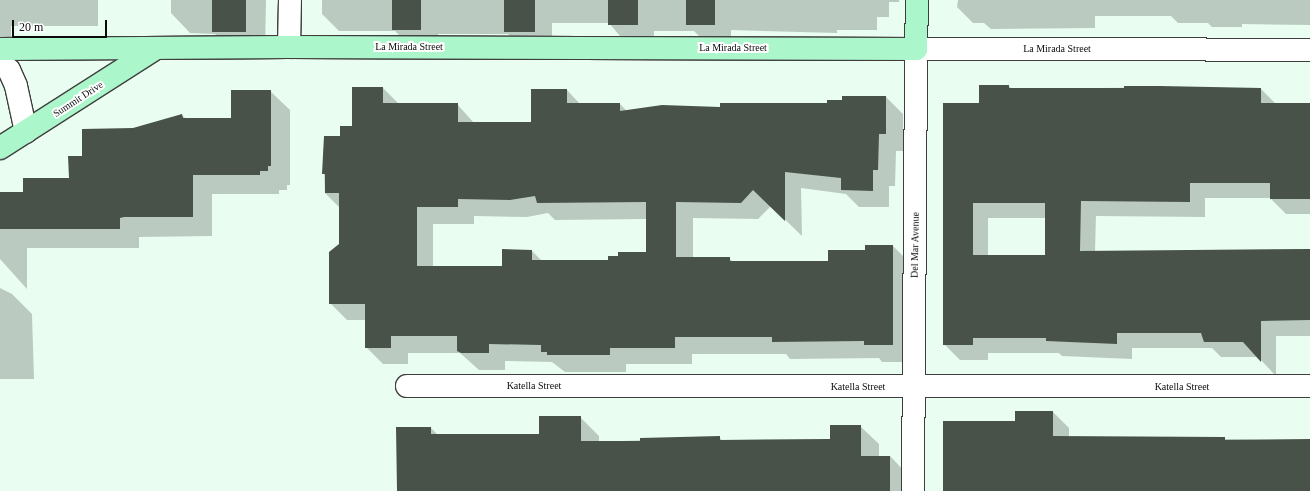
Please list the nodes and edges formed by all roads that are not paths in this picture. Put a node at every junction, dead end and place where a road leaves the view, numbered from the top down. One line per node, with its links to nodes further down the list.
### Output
1 (290, 0): 3 (street)
2 (917, 0): 6 (street, Del Mar Avenue)
3 (289, 47): 5 (street, La Mirada Street); 6 (street, La Mirada Street)
4 (0, 49): 5 (street, La Mirada Street)
5 (155, 49): 9 (street, Summit Drive)
6 (916, 49): 7 (street, La Mirada Street); 13 (street, Del Mar Avenue)
7 (1310, 50)
8 (0, 62): 9 (street)
9 (26, 132): 10 (street, Summit Drive)
10 (0, 148)
11 (407, 386): 13 (street, Katella Street)
12 (1310, 386): 13 (street, Katella Street)
13 (913, 387): 14 (street, Del Mar Avenue)
14 (913, 491)

